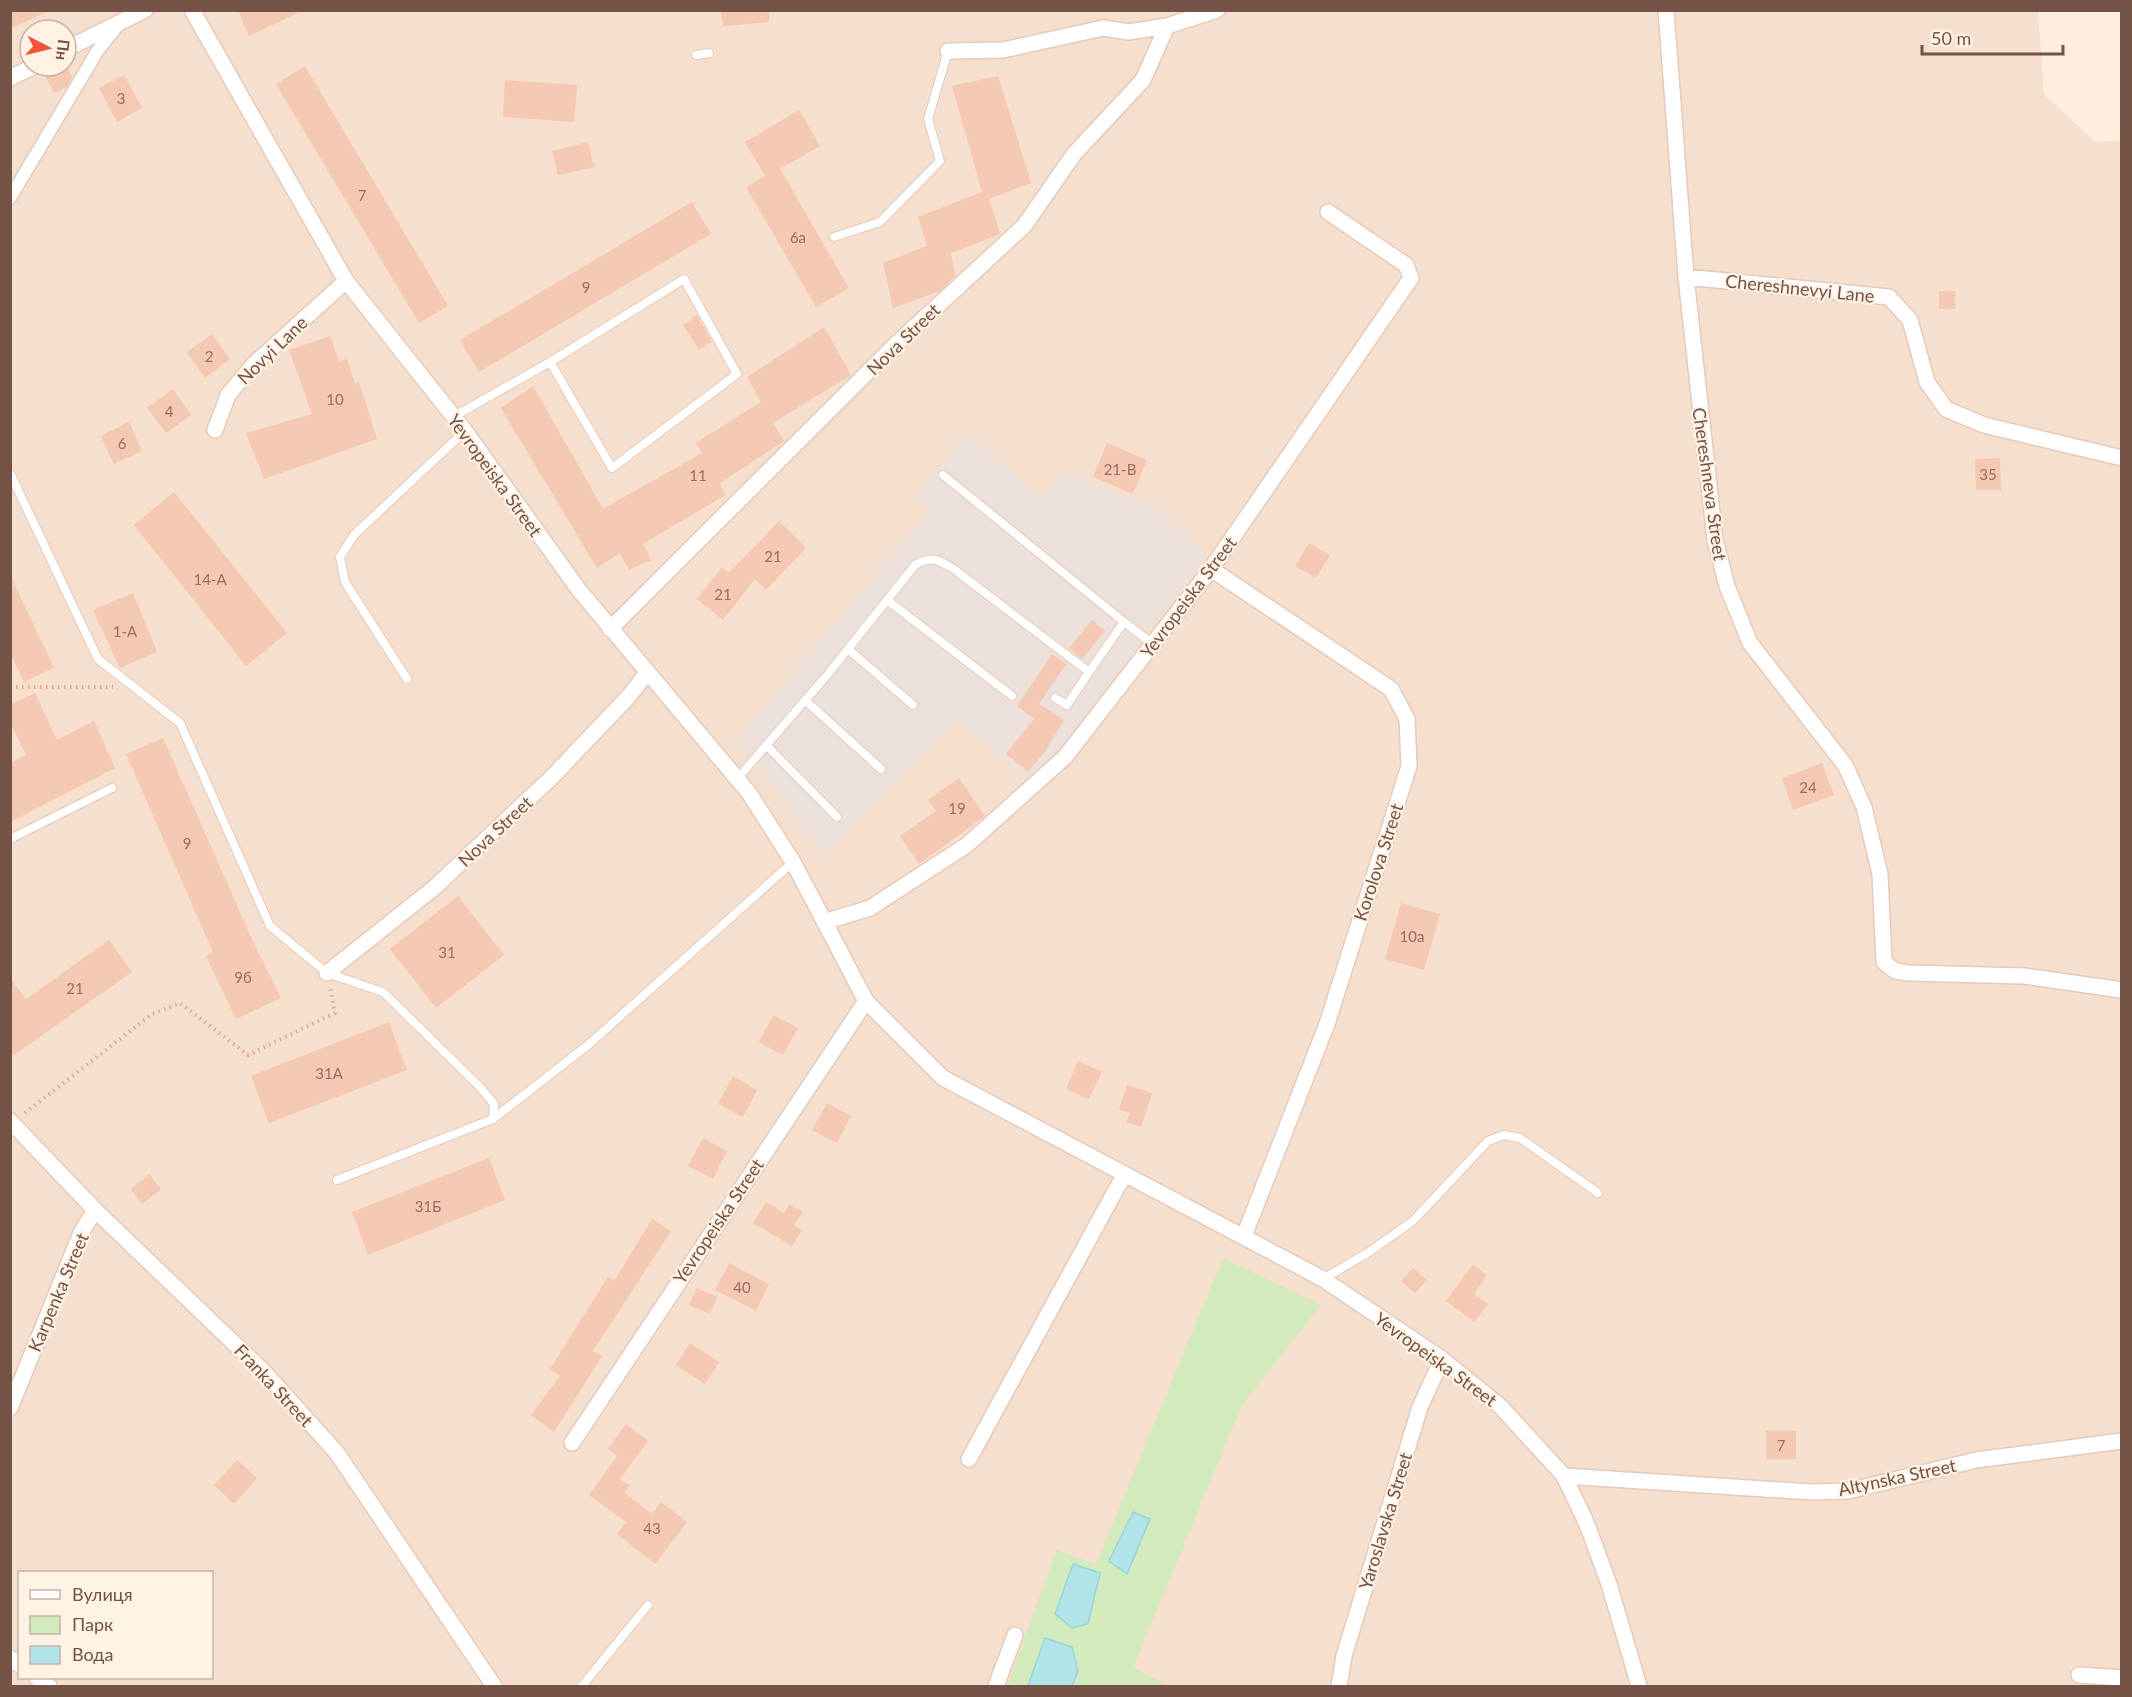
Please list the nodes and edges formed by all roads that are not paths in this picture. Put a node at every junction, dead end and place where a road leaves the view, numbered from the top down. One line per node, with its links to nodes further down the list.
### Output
1 (145, 10): 5 (street)
2 (192, 10): 15 (street, Yevropeiska Street)
3 (1217, 10): 6 (street)
4 (1666, 10): 14 (street, Chereshneva Street)
5 (119, 23): 7 (street); 11 (street)
6 (1167, 26): 8 (street); 26 (street, Nova Street)
7 (78, 43)
8 (948, 51): 13 (lane)
9 (709, 54): 10 (lane)
10 (696, 55)
11 (10, 198)
12 (1328, 212): 23 (street, Yevropeiska Street)
13 (834, 237)
14 (1686, 277): 20 (street, Chereshnevyi Lane); 45 (street, Chereshneva Street)
15 (346, 281): 17 (street, Yevropeiska Street); 18 (street, Novyi Lane)
16 (550, 362): 16 (lane); 17 (lane)
17 (453, 417): 19 (street, Yevropeiska Street)
18 (215, 430)
19 (465, 431): 26 (street, Yevropeiska Street); 31 (lane)
20 (2121, 458)
21 (10, 473): 44 (lane)
22 (943, 475): 25 (lane)
23 (1211, 569): 43 (street, Yevropeiska Street); 53 (street, Korolova Street)
24 (887, 600): 28 (lane); 29 (lane); 32 (lane)
25 (1124, 622): 27 (lane); 29 (lane)
26 (610, 629): 30 (street, Yevropeiska Street)
27 (1145, 638)
28 (848, 649): 34 (lane); 35 (lane)
29 (1089, 672): 33 (lane)
30 (646, 673): 38 (street, Yevropeiska Street); 44 (street, Nova Street)
31 (407, 679)
32 (1012, 696)
33 (1054, 698)
34 (805, 700): 36 (lane); 37 (lane)
35 (913, 705)
36 (766, 745): 38 (lane); 40 (lane)
37 (880, 769)
38 (737, 779): 42 (street, Yevropeiska Street)
39 (112, 788): 41 (lane)
40 (837, 817)
41 (10, 839)
42 (793, 862): 43 (street, Yevropeiska Street); 47 (lane)
43 (824, 921): 46 (street, Yevropeiska Street)
44 (327, 973): 47 (lane)
45 (2121, 990)
46 (866, 1000): 49 (street, Yevropeiska Street); 58 (street, Yevropeiska Street)
47 (493, 1119): 50 (lane)
48 (12, 1122): 52 (street, Franka Street)
49 (1124, 1175): 53 (street, Yevropeiska Street); 59 (street)
50 (336, 1180)
51 (1598, 1193): 54 (lane)
52 (95, 1210): 56 (street, Karpenka Street); 65 (street, Franka Street)
53 (1244, 1236): 54 (street, Yevropeiska Street)
54 (1323, 1279): 55 (street, Yevropeiska Street)
55 (1443, 1359): 60 (street, Yevropeiska Street); 68 (street, Yaroslavska Street)
56 (10, 1408)
57 (2121, 1441): 60 (street, Altynska Street)
58 (572, 1443)
59 (969, 1459)
60 (1564, 1476): 69 (street, Yevropeiska Street)
61 (648, 1605): 66 (lane)
62 (1015, 1635): 67 (street)
63 (2079, 1675): 64 (street)
64 (2121, 1678)
65 (494, 1686)
66 (582, 1686)
67 (996, 1686)
68 (1339, 1686)
69 (1639, 1686)

